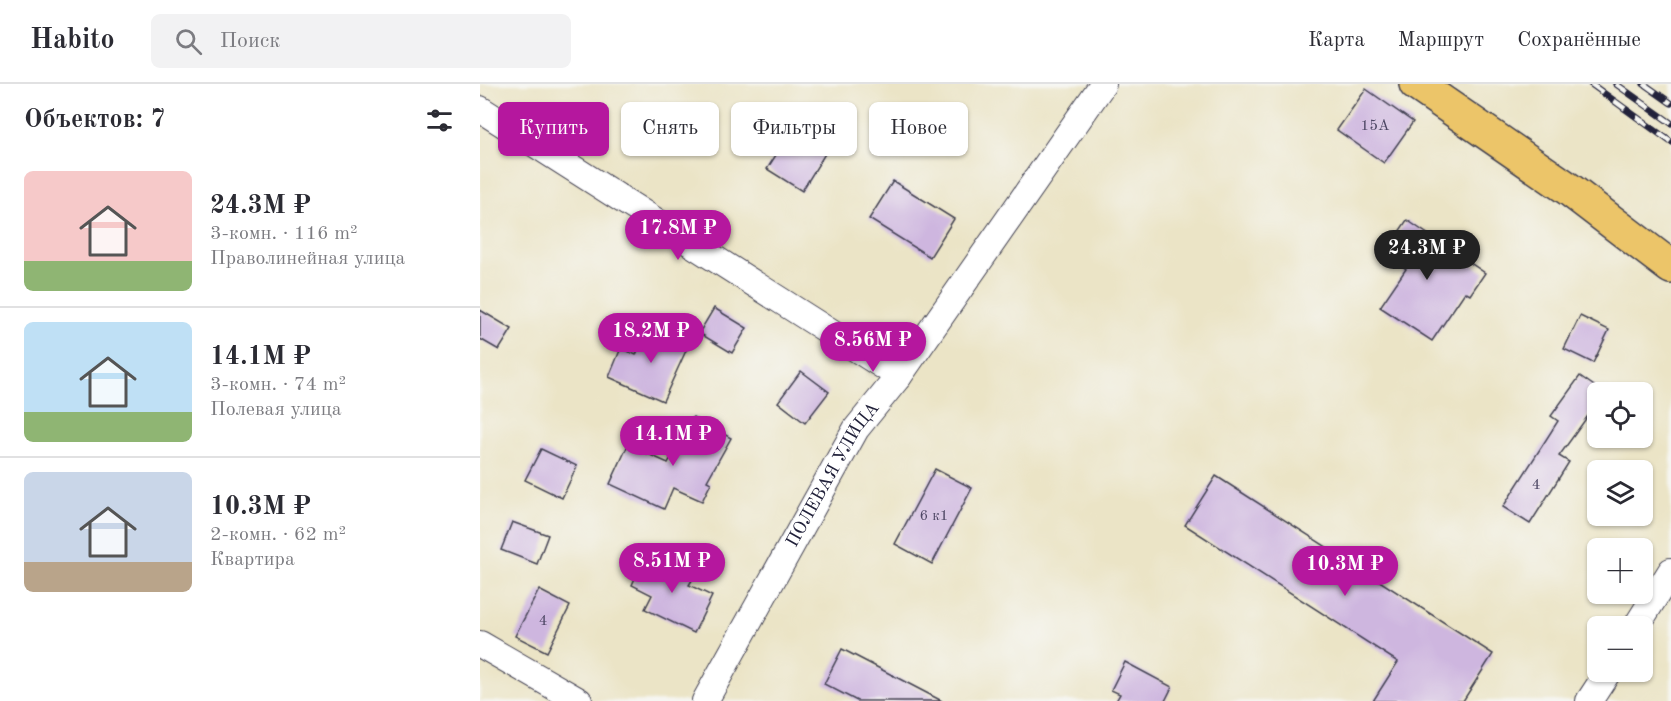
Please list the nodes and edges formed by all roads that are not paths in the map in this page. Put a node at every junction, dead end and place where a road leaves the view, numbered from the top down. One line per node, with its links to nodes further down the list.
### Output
1 (1103, 84): 5 (street, ПОЛЕВАЯ УЛИЦА)
2 (1416, 84): 4 (main road)
3 (480, 109): 5 (street)
4 (1671, 267)
5 (899, 376): 11 (street, ПОЛЕВАЯ УЛИЦА)
6 (1671, 572): 7 (street)
7 (1643, 616)
8 (480, 644): 10 (street)
9 (1601, 682): 12 (street)
10 (579, 701)
11 (705, 701)
12 (1589, 701)

